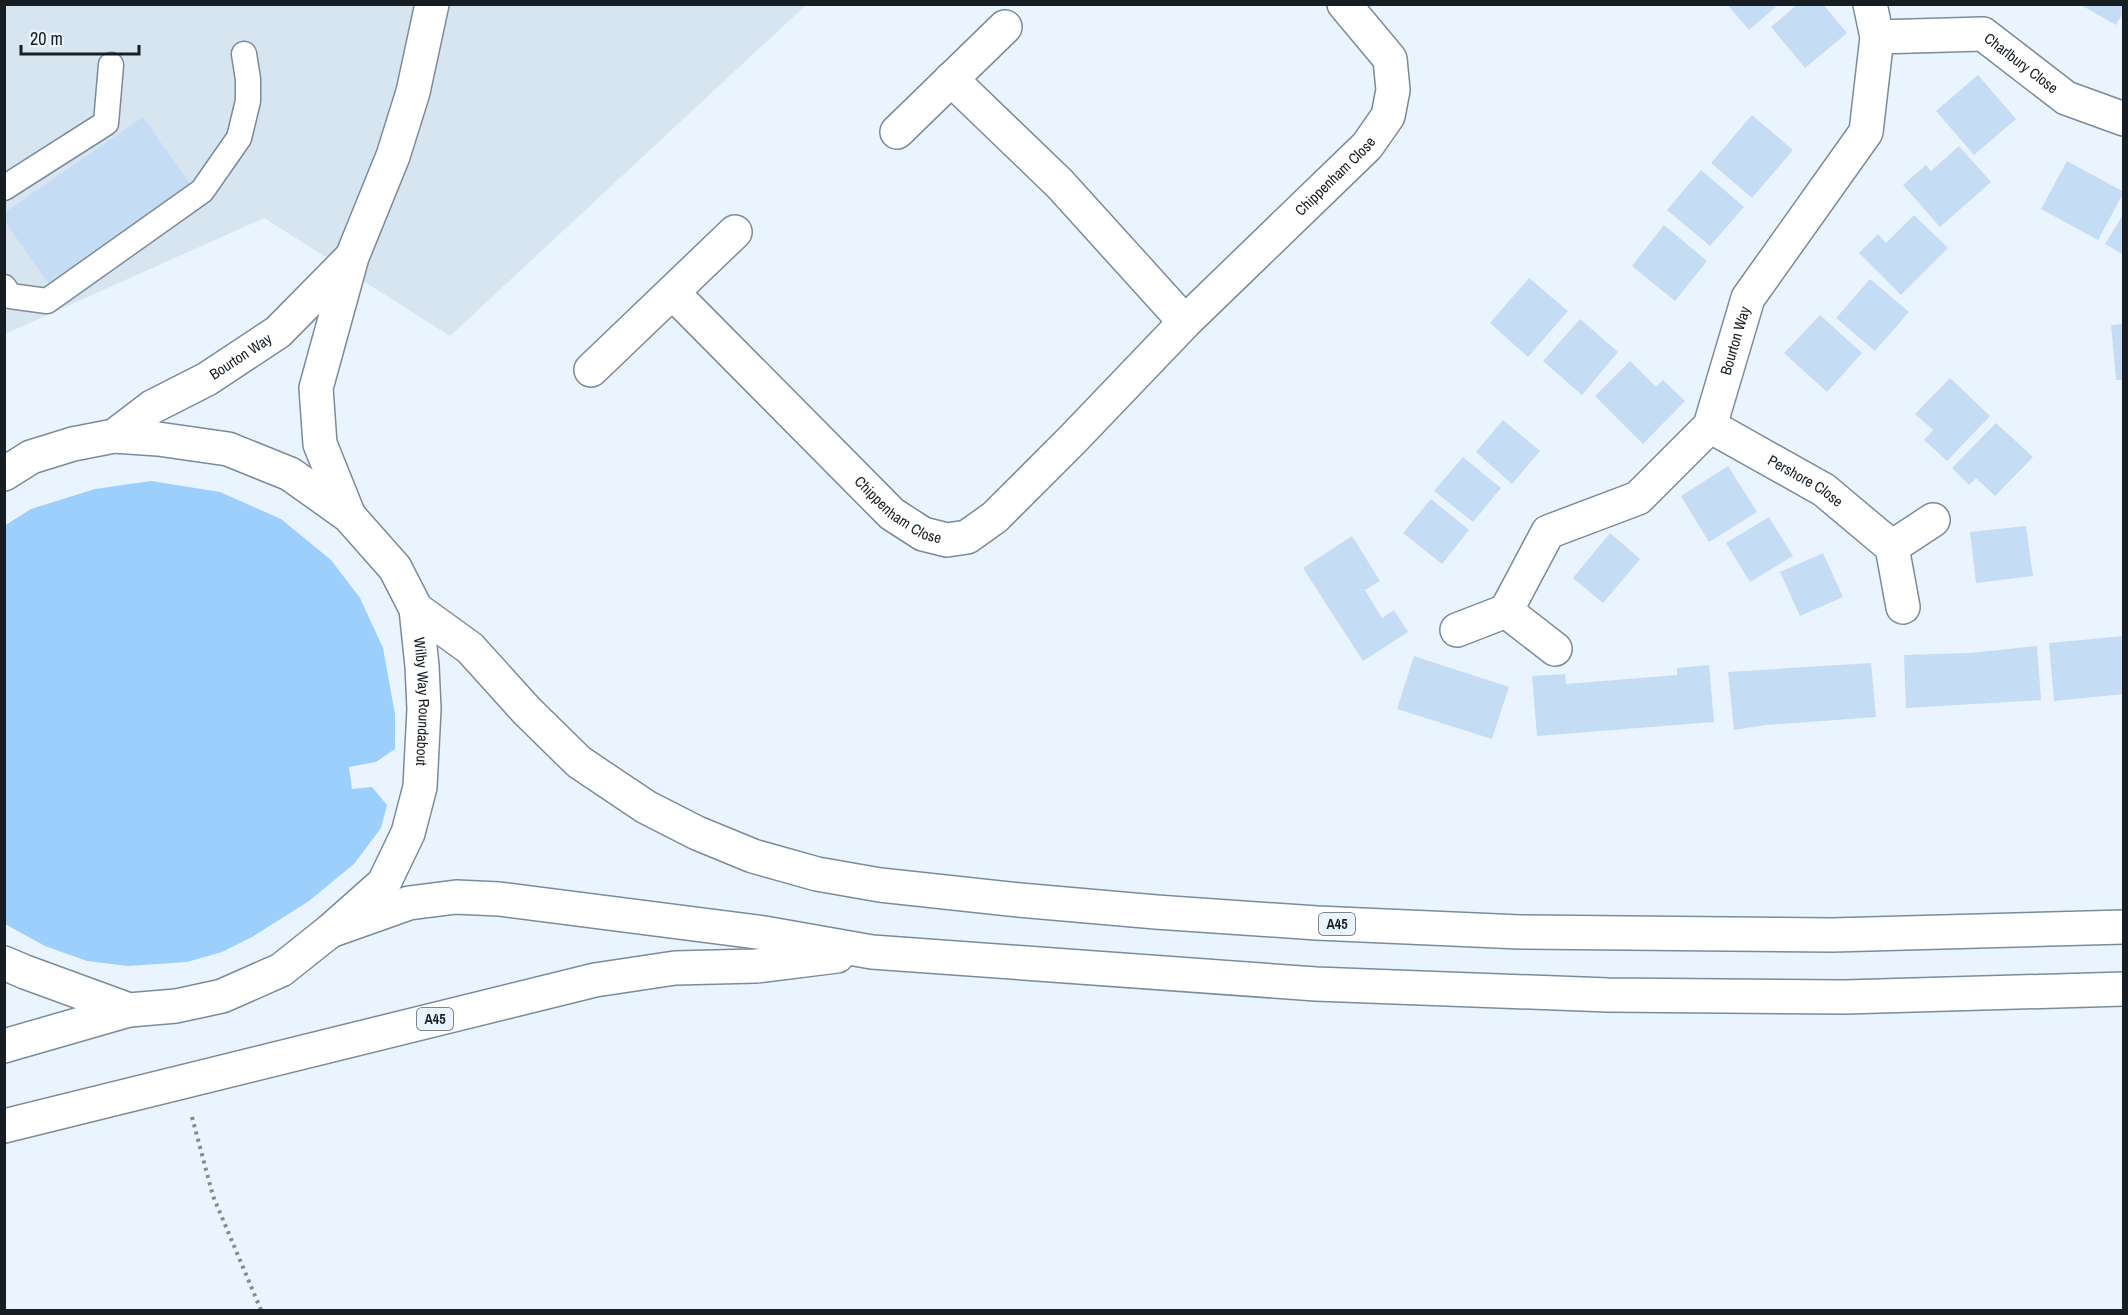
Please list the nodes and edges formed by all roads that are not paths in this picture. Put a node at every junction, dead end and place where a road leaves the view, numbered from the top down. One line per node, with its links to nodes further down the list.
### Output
1 (432, 4): 13 (main road, Bourton Way)
2 (1344, 4): 16 (main road, Chippenham Close)
3 (1870, 4): 5 (main road, Bourton Way)
4 (1005, 27): 8 (main road)
5 (1877, 37): 9 (main road, Charlbury Close); 18 (main road, Bourton Way)
6 (244, 54): 14 (lane)
7 (111, 65): 11 (lane)
8 (951, 79): 10 (main road); 16 (main road)
9 (2124, 119)
10 (897, 132)
11 (4, 188)
12 (735, 232): 15 (main road)
13 (352, 257): 19 (main road, Bourton Way); 21 (main road, Bourton Way)
14 (4, 287)
15 (673, 293): 16 (main road, Chippenham Close); 17 (main road)
16 (1185, 322)
17 (591, 370)
18 (1710, 426): 23 (main road, Pershore Close); 26 (main road, Bourton Way)
19 (114, 436): 20 (main road, Wilby Way Roundabout); 21 (main road, Wilby Way Roundabout)
20 (13, 461)
21 (349, 516): 25 (main road, Wilby Way Roundabout)
22 (1933, 520): 23 (main road)
23 (1892, 547): 24 (main road)
24 (1904, 607)
25 (416, 609): 29 (main road, A45); 30 (main road, Wilby Way Roundabout)
26 (1506, 611): 27 (main road); 28 (main road)
27 (1457, 630)
28 (1555, 649)
29 (2124, 927)
30 (330, 931): 31 (main road, A45); 34 (main road, Wilby Way Roundabout)
31 (872, 952): 33 (main road, A45); 36 (main road, A45)
32 (4, 963): 34 (main road, Wilby Way Roundabout)
33 (2124, 989)
34 (129, 1010): 35 (main road)
35 (4, 1046)
36 (4, 1126)

